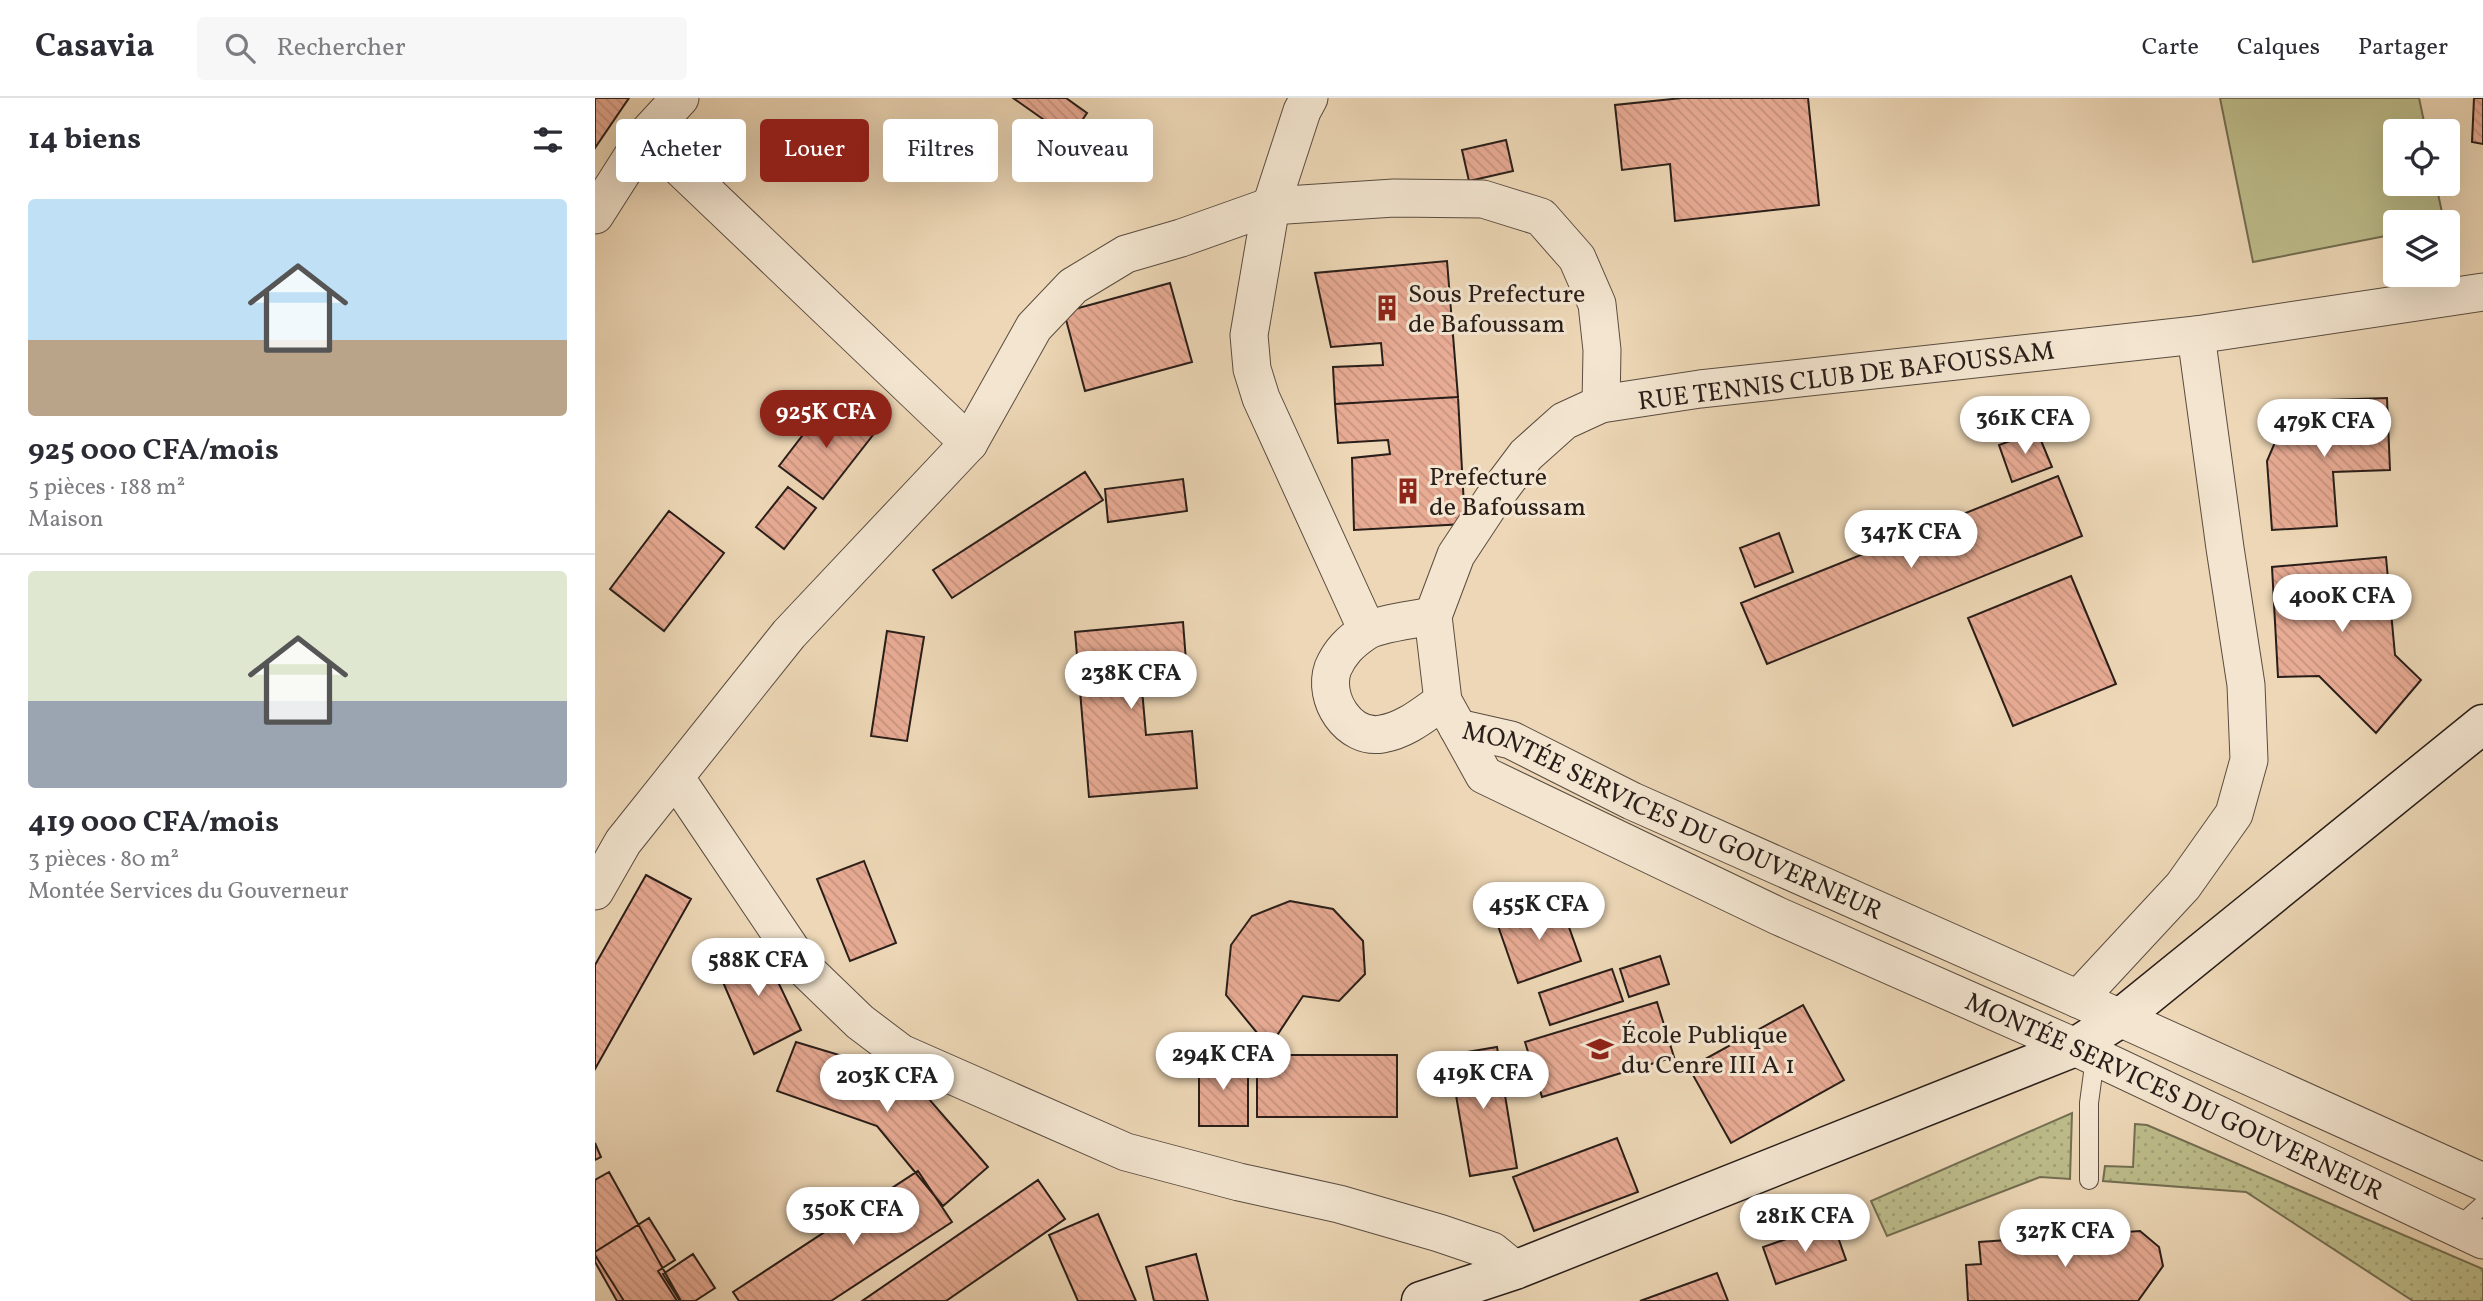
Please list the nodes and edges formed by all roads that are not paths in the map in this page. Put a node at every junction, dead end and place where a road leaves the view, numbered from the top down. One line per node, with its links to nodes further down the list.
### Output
1 (680, 98): 3 (street)
2 (1309, 98): 6 (street)
3 (661, 119)
4 (616, 182): 7 (street)
5 (695, 182): 11 (street)
6 (1271, 206): 10 (street); 11 (street); 13 (street)
7 (595, 215)
8 (2483, 292): 9 (street, RUE TENNIS CLUB DE BAFOUSSAM)
9 (2196, 335): 10 (street, RUE TENNIS CLUB DE BAFOUSSAM); 18 (street)
10 (1601, 404): 12 (street, RUE TENNIS CLUB DE BAFOUSSAM)
11 (969, 443): 16 (street)
12 (1433, 616): 13 (street); 14 (street, RUE TENNIS CLUB DE BAFOUSSAM)
13 (1367, 630): 14 (street)
14 (1451, 714): 18 (street, MONTÉE SERVICES DU GOUVERNEUR); 20 (street, MONTÉE SERVICES DU GOUVERNEUR)
15 (2483, 724): 19 (street)
16 (675, 777): 17 (street); 24 (street)
17 (595, 891)
18 (2078, 999): 19 (street, MONTÉE SERVICES DU GOUVERNEUR)
19 (2119, 1019): 20 (street); 22 (street, MONTÉE SERVICES DU GOUVERNEUR)
20 (2085, 1053): 21 (lane); 23 (street, MONTÉE SERVICES DU GOUVERNEUR); 24 (street)
21 (2089, 1180)
22 (2483, 1182)
23 (2474, 1224)
24 (1515, 1270): 25 (street)
25 (1421, 1301)

